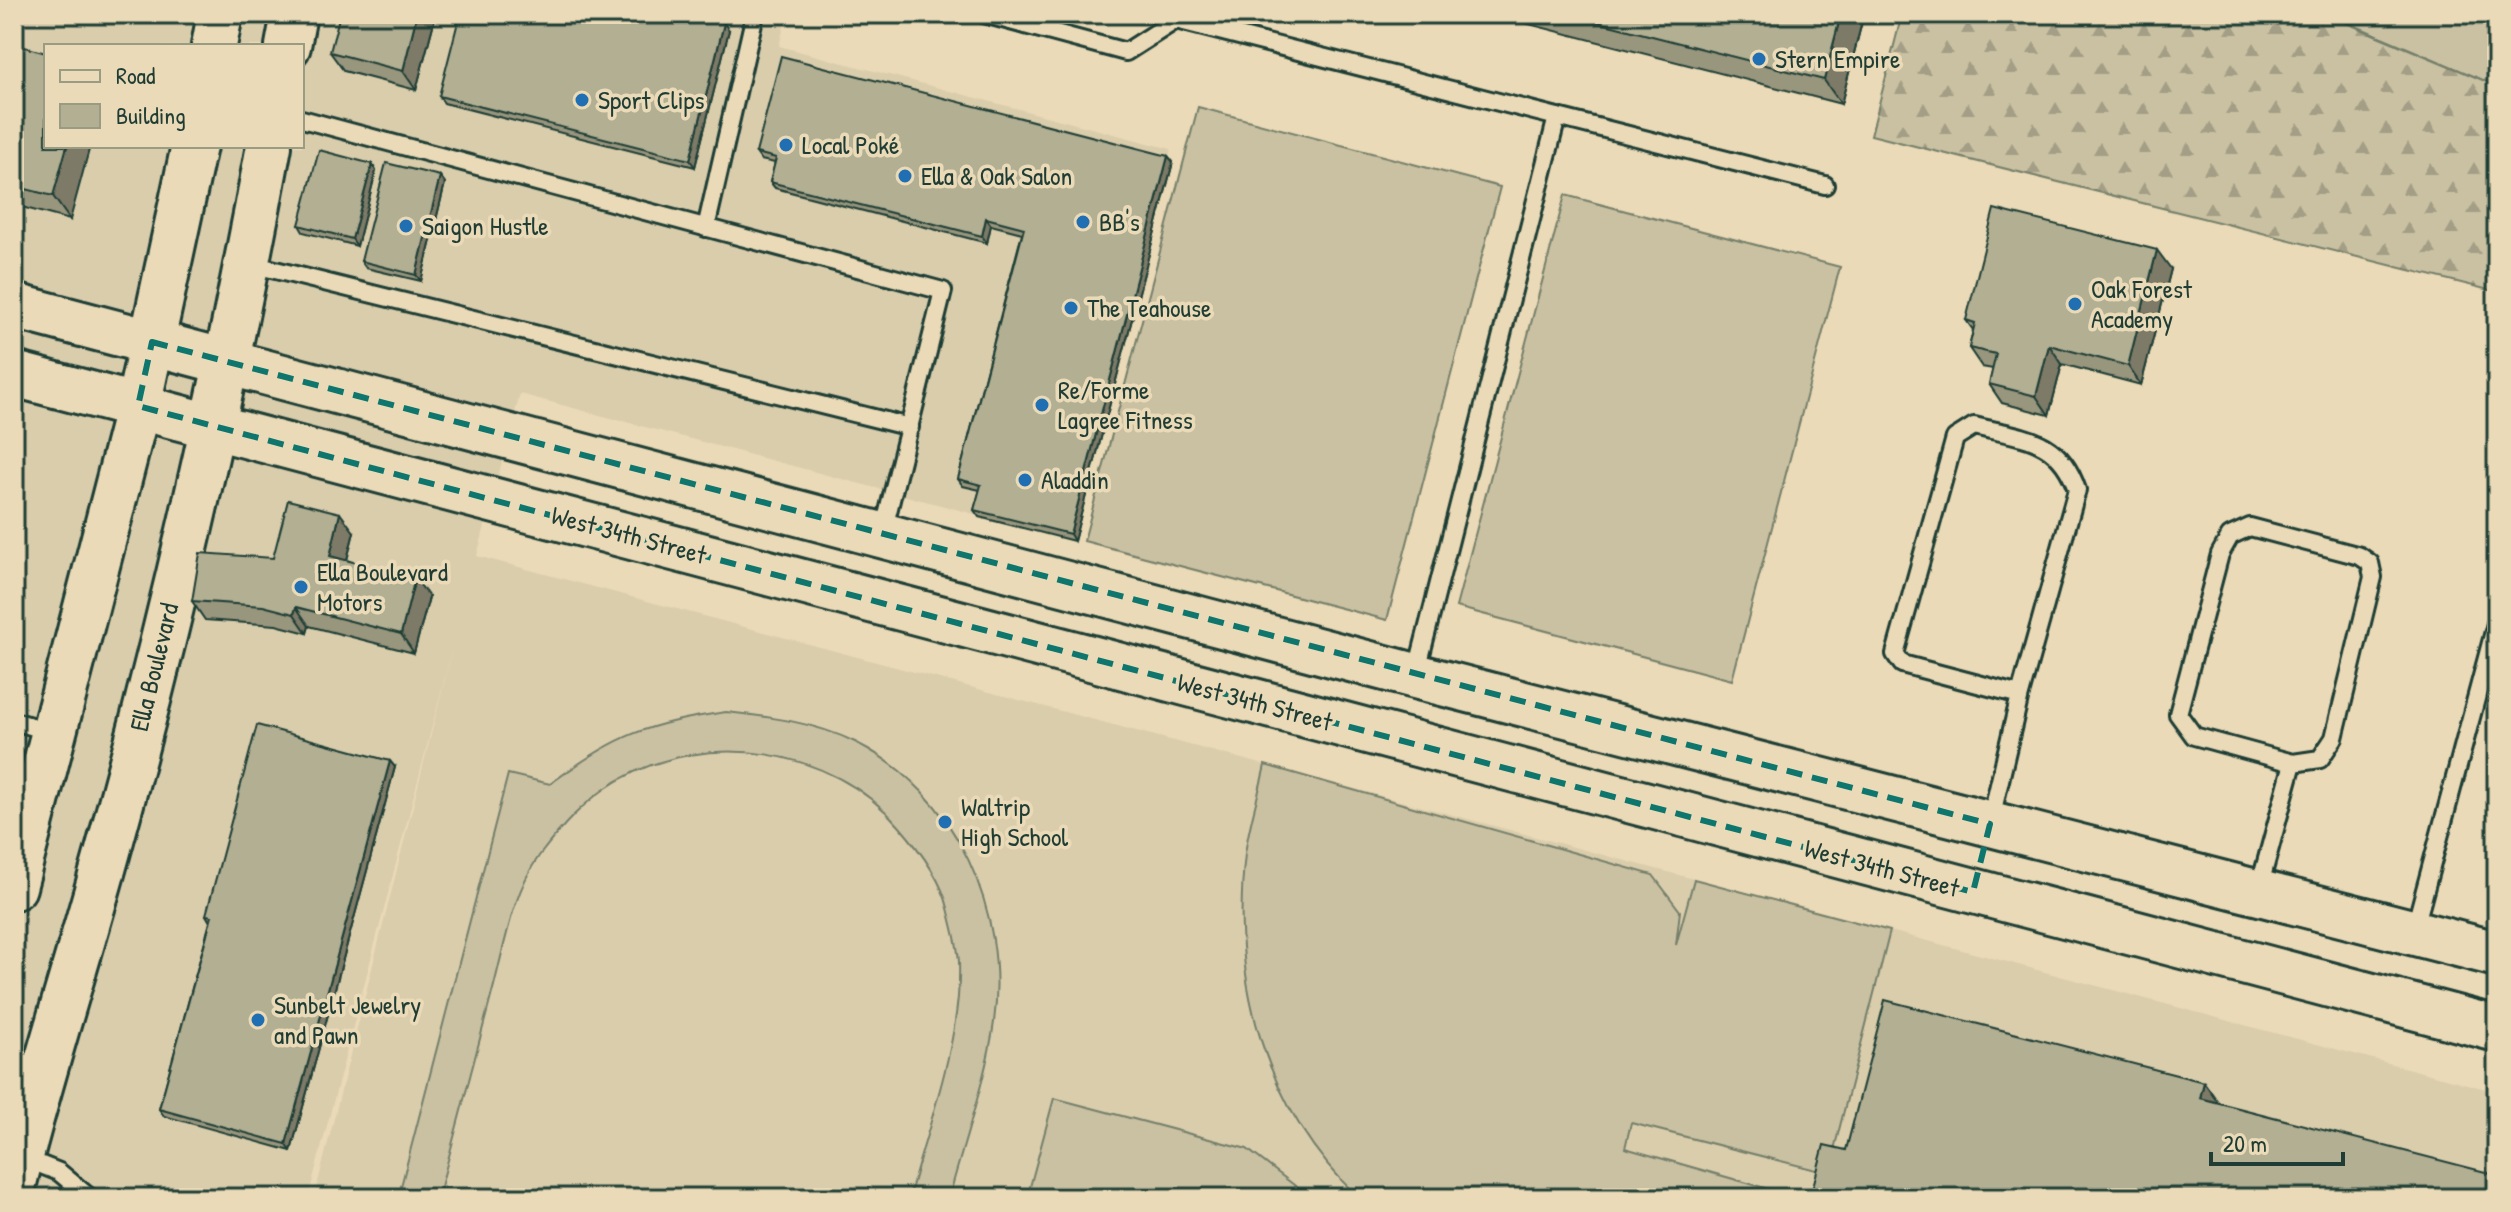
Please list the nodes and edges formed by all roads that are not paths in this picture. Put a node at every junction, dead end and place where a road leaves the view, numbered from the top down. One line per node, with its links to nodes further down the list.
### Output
1 (220, 14): 6 (main road)
2 (294, 14): 7 (main road)
3 (755, 14): 13 (lane)
4 (984, 14): 5 (lane)
5 (1176, 17): 8 (lane)
6 (214, 44)
7 (288, 44)
8 (1557, 117): 12 (lane); 25 (lane)
9 (304, 120): 13 (lane)
10 (194, 148): 16 (main road)
11 (269, 148): 14 (main road, Ella Boulevard)
12 (1825, 185)
13 (706, 228): 21 (lane)
14 (247, 263): 17 (main road, Ella Boulevard); 21 (lane)
15 (14, 306): 16 (main road)
16 (152, 342): 17 (main road); 19 (main road)
17 (229, 362): 20 (main road, Ella Boulevard); 22 (main road)
18 (14, 374): 19 (main road, West 34th Street)
19 (138, 406): 20 (main road, West 34th Street); 27 (main road)
20 (215, 425): 23 (main road, West 34th Street); 37 (main road, Ella Boulevard)
21 (910, 427): 22 (lane)
22 (883, 534): 23 (main road); 25 (main road)
23 (866, 598): 28 (main road, West 34th Street)
24 (2497, 620): 34 (lane)
25 (1415, 676): 28 (main road); 30 (main road)
26 (2020, 695): 26 (lane); 30 (lane)
27 (34, 727): 31 (main road)
28 (1399, 740): 32 (main road, West 34th Street)
29 (2293, 763): 29 (lane); 33 (lane)
30 (1990, 824): 32 (main road); 33 (main road)
31 (14, 887)
32 (1973, 892): 36 (main road, West 34th Street)
33 (2258, 893): 34 (main road)
34 (2414, 933): 35 (main road)
35 (2497, 954)
36 (2497, 1029)
37 (23, 1102): 38 (main road, Ella Boulevard)
38 (17, 1170): 39 (lane)
39 (90, 1198)

